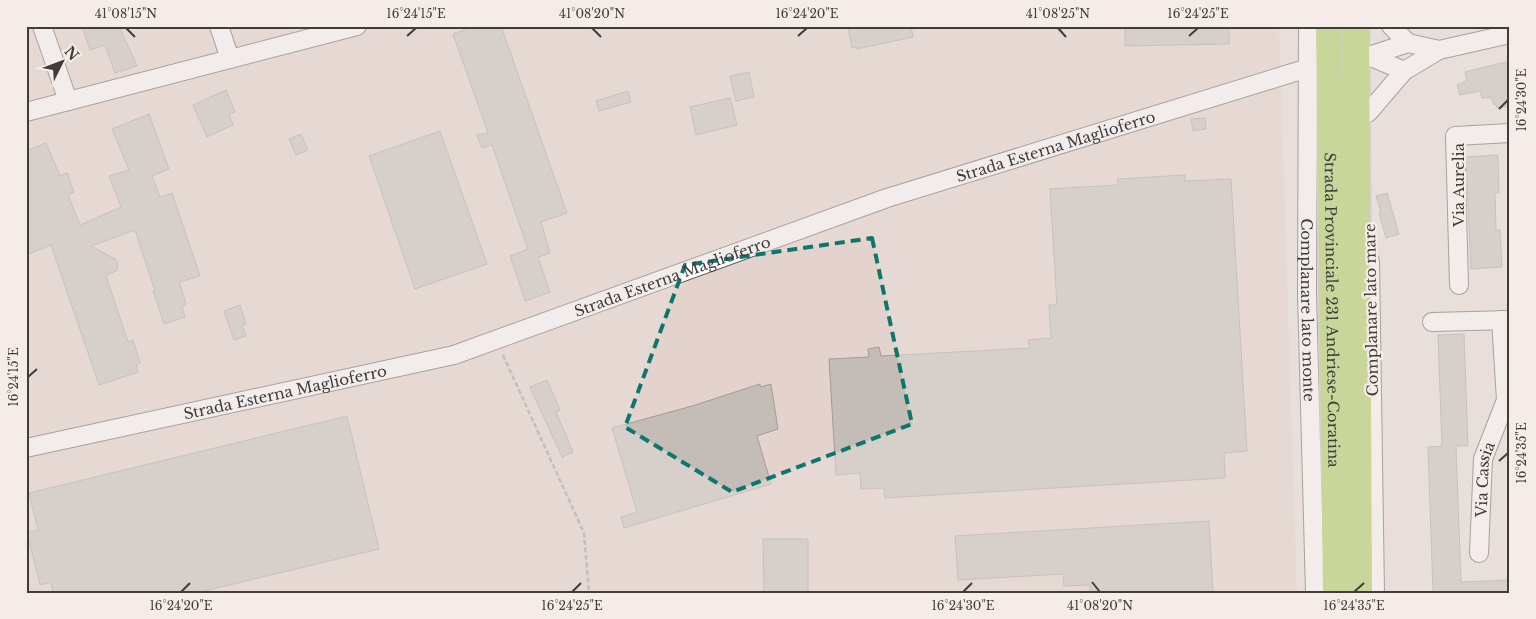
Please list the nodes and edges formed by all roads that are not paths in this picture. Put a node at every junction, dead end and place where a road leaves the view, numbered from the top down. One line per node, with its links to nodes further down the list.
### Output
1 (42, 26): 17 (street)
2 (219, 26): 14 (street)
3 (357, 26): 14 (street)
4 (1308, 26): 15 (street, Complanare lato monte)
5 (1329, 26): 28 (highway, Strada Provinciale 231 Andriese-Coratina)
6 (1356, 26): 29 (highway, Strada Provinciale 231 Andriese-Coratina)
7 (1369, 26): 13 (street, Complanare lato mare)
8 (1391, 26): 11 (street)
9 (1492, 32): 10 (street); 12 (street)
10 (1510, 34)
11 (1408, 42): 12 (street); 13 (street)
12 (1439, 50): 16 (street)
13 (1369, 56): 16 (street); 19 (street, Complanare lato mare)
14 (230, 59): 17 (street)
15 (1308, 68): 25 (street, Strada Esterna Maglioferro); 27 (street, Complanare lato monte)
16 (1404, 71): 19 (street)
17 (68, 101): 18 (street)
18 (26, 112)
19 (1368, 113): 30 (street, Complanare lato mare)
20 (1510, 133): 21 (street, Via Aurelia)
21 (1459, 285)
22 (1506, 320): 23 (street, Via Cassia); 24 (street, Via Cassia)
23 (1432, 322)
24 (1508, 400): 26 (street, Via Cassia)
25 (26, 448)
26 (1479, 553)
27 (1315, 593)
28 (1336, 593)
29 (1359, 593)
30 (1375, 593)

